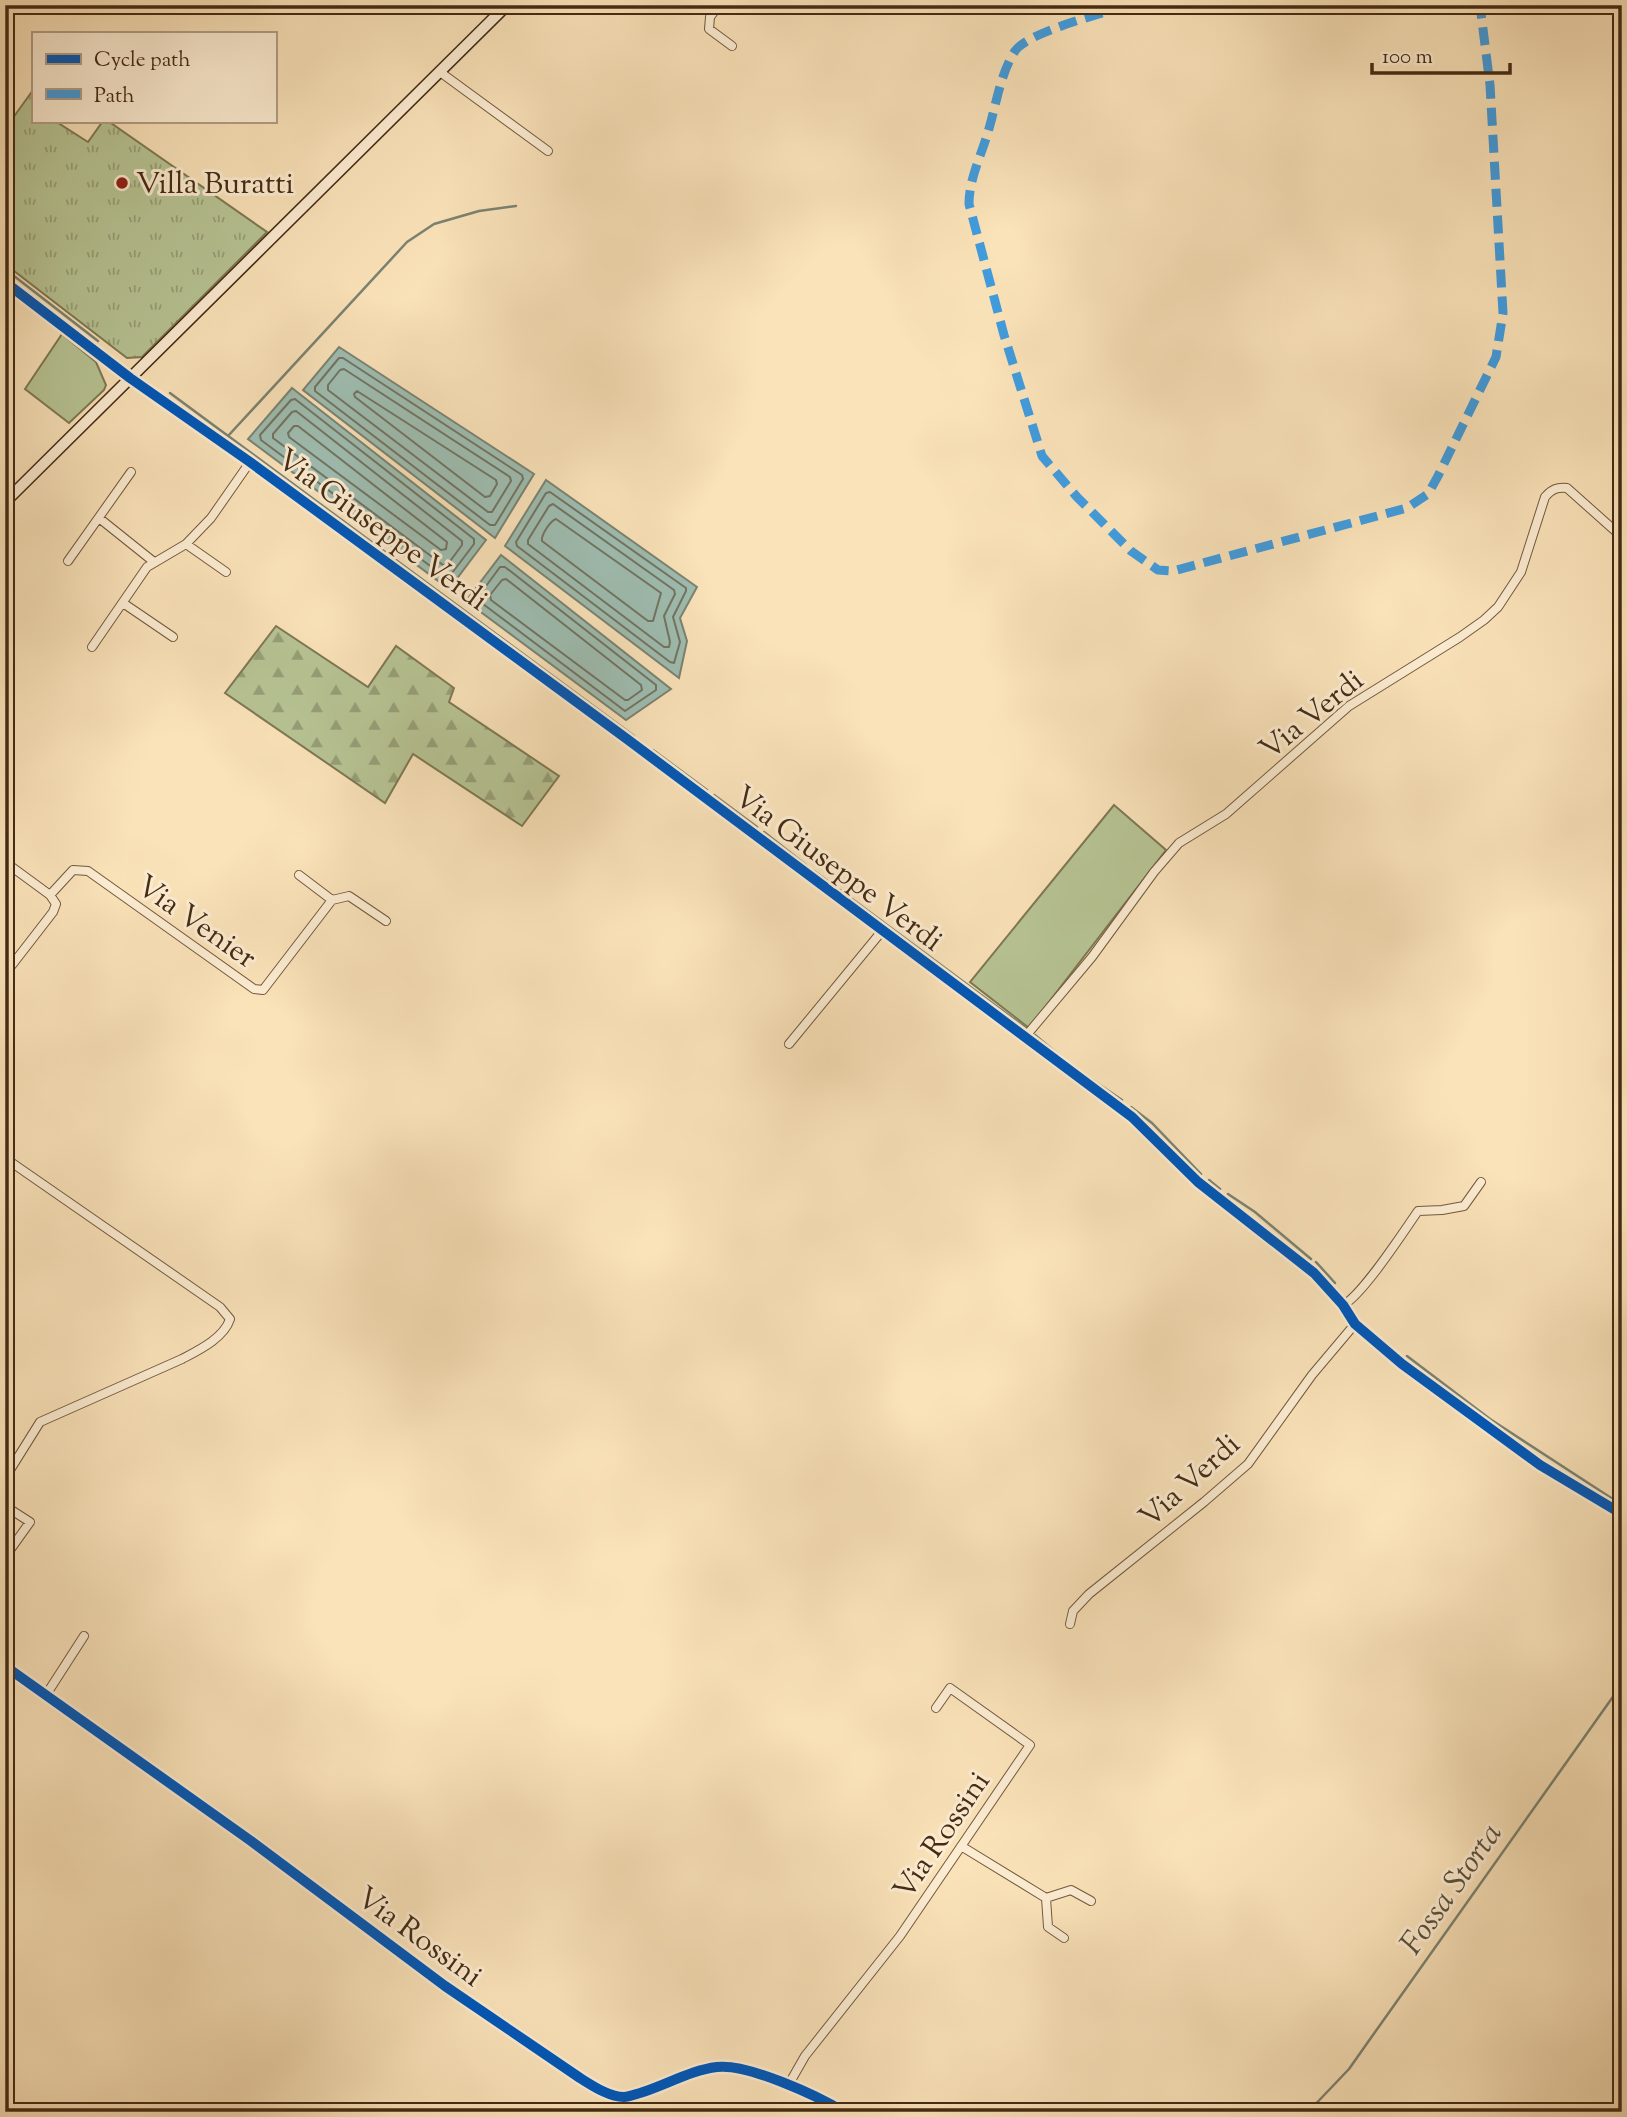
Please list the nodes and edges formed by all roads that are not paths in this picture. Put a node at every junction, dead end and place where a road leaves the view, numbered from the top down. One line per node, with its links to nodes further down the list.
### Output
1 (507, 5): 4 (main road)
2 (719, 5): 3 (street)
3 (732, 46)
4 (440, 72): 5 (street); 7 (main road)
5 (548, 150)
6 (7, 287): 7 (street, Via Giuseppe Verdi)
7 (130, 378): 8 (street, Via Giuseppe Verdi); 10 (main road)
8 (250, 462): 13 (street); 25 (street, Via Giuseppe Verdi)
9 (131, 472): 11 (street)
10 (5, 502)
11 (99, 518): 14 (street); 15 (street)
12 (1622, 537): 27 (street, Via Verdi)
13 (186, 544): 15 (street); 16 (street)
14 (68, 561)
15 (154, 562): 17 (street)
16 (226, 572)
17 (123, 603): 18 (street); 19 (street)
18 (173, 637)
19 (92, 647)
20 (5, 862): 22 (street)
21 (299, 875): 23 (street)
22 (50, 895): 23 (street, Via Venier); 26 (street)
23 (332, 900): 24 (street)
24 (386, 920)
25 (881, 931): 27 (street, Via Giuseppe Verdi); 28 (street)
26 (5, 974)
27 (1025, 1037): 31 (street, Via Giuseppe Verdi)
28 (789, 1044)
29 (5, 1158): 33 (street)
30 (1481, 1182): 31 (street)
31 (1343, 1305): 32 (street, Via Giuseppe Verdi)
32 (1355, 1325): 35 (street, Via Giuseppe Verdi); 37 (street, Via Verdi)
33 (5, 1478)
34 (5, 1506): 36 (street)
35 (1622, 1514)
36 (5, 1557)
37 (1070, 1624)
38 (84, 1636): 40 (street)
39 (5, 1666): 40 (street, Via Rossini)
40 (46, 1695): 47 (street, Via Rossini)
41 (936, 1708): 42 (street, Via Rossini)
42 (961, 1846): 43 (street); 46 (street, Via Rossini)
43 (1046, 1898): 44 (street); 45 (street)
44 (1091, 1901)
45 (1065, 1938)
46 (789, 2084): 47 (street); 49 (street)
47 (624, 2097): 48 (street)
48 (621, 2112)
49 (844, 2112)

